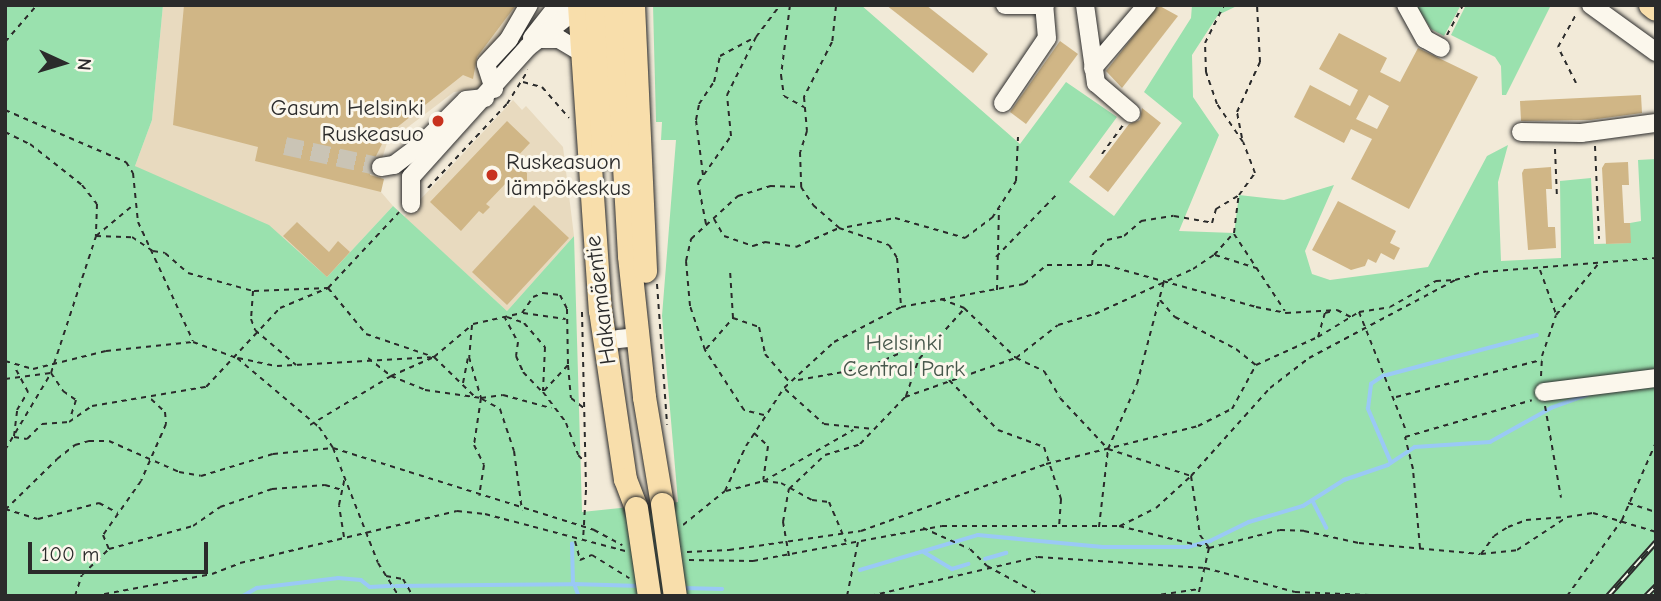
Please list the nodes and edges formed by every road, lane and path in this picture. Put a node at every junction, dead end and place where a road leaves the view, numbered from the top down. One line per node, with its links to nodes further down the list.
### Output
1 (37, 5): 22 (path)
2 (529, 5): 29 (street)
3 (615, 5): 93 (main road, Hakamäentie)
4 (633, 5): 135 (main road, Hakamäentie)
5 (780, 5): 20 (path)
6 (790, 5): 31 (path)
7 (1005, 5): 8 (street)
8 (1045, 5): 30 (street)
9 (1085, 5): 26 (street)
10 (1147, 5): 26 (street)
11 (1224, 5): 39 (path)
12 (1257, 5): 39 (path)
13 (1406, 5): 21 (street)
14 (1463, 5): 21 (path)
15 (1651, 5): 19 (highway)
16 (579, 6): 23 (street); 24 (main road, Hakamäentie); 93 (main road, Hakamäentie)
17 (836, 6): 31 (path)
18 (1586, 6): 25 (street); 28 (path)
19 (1656, 9)
20 (756, 37): 43 (path); 43 (path)
21 (1445, 40)
22 (5, 43)
23 (533, 50): 24 (street); 27 (path); 29 (street)
24 (581, 52): 155 (main road, Hakamäentie)
25 (1656, 52)
26 (1093, 68): 33 (street)
27 (522, 82): 34 (path); 49 (path)
28 (1576, 83)
29 (489, 94): 44 (street); 44 (street)
30 (1003, 103)
31 (805, 107): 45 (path)
32 (5, 110): 50 (path)
33 (1131, 113): 42 (path)
34 (571, 120)
35 (1656, 123): 37 (street)
36 (5, 132): 57 (path)
37 (1521, 132)
38 (1018, 137): 51 (path)
39 (1243, 142): 47 (path)
40 (1595, 146): 58 (path)
41 (1555, 149): 48 (path)
42 (1102, 154)
43 (703, 176): 53 (path)
44 (411, 177): 49 (street)
45 (801, 187): 52 (path); 54 (path)
46 (1058, 193): 61 (path)
47 (1239, 195): 56 (path); 64 (path)
48 (1558, 198)
49 (411, 204): 70 (path)
50 (133, 206): 57 (path); 59 (path)
51 (999, 208): 55 (path); 61 (path)
52 (714, 219): 53 (path); 54 (path)
53 (706, 225): 95 (path)
54 (839, 228): 55 (path)
55 (846, 228): 76 (path)
56 (1234, 233): 60 (path); 65 (path)
57 (96, 236): 59 (path); 103 (path)
58 (1599, 239)
59 (153, 251): 72 (path); 94 (path)
60 (1214, 255): 65 (path); 68 (path)
61 (996, 257): 71 (path)
62 (1656, 258): 63 (path)
63 (1600, 263): 66 (path); 82 (path)
64 (1092, 265): 68 (path); 71 (path)
65 (1257, 268): 81 (path)
66 (1539, 269): 69 (path); 82 (path)
67 (730, 270): 85 (path)
68 (1165, 280): 74 (path); 81 (path); 100 (path)
69 (1455, 280): 79 (path); 89 (path)
70 (328, 288): 72 (path); 90 (path); 96 (path)
71 (997, 290): 73 (path)
72 (253, 291): 90 (path)
73 (940, 299): 76 (path); 77 (path)
74 (1159, 299): 106 (path); 140 (path)
75 (581, 307): 126 (path)
76 (901, 307): 114 (path)
77 (964, 308): 91 (path); 100 (path)
78 (1337, 310): 81 (path); 84 (path); 87 (path); 92 (path)
79 (1359, 312): 84 (path); 89 (path)
80 (522, 313): 83 (path); 86 (path); 86 (path)
81 (1286, 313)
82 (1556, 315): 101 (path)
83 (504, 316): 88 (path); 118 (path); 118 (path)
84 (1352, 317): 87 (path)
85 (733, 318): 95 (path); 115 (path)
86 (568, 319): 105 (path)
87 (1348, 320): 92 (path)
88 (472, 325): 96 (path); 97 (path)
89 (1365, 331): 122 (path); 146 (path)
90 (257, 332): 98 (path); 104 (path)
91 (937, 337): 114 (path); 121 (path)
92 (1318, 337): 106 (path)
93 (627, 338): 135 (main road, Hakamäentie); 155 (main road, Hakamäentie)
94 (193, 342): 98 (path); 103 (path)
95 (705, 350): 128 (path)
96 (434, 357): 99 (path); 109 (path); 116 (path)
97 (468, 357): 116 (path); 124 (path)
98 (237, 358): 104 (path); 123 (path); 130 (path)
99 (368, 358): 104 (path); 109 (path)
100 (1016, 358): 113 (path); 140 (path)
101 (1542, 360): 119 (path); 122 (path)
102 (5, 361): 107 (path)
103 (55, 361): 107 (path); 108 (path)
104 (296, 365)
105 (568, 365): 118 (path); 126 (path)
106 (1256, 365): 140 (path)
107 (14, 366): 112 (path)
108 (51, 373): 112 (path); 129 (path); 137 (path)
109 (391, 376): 120 (path); 130 (path)
110 (1656, 378): 119 (street)
111 (5, 379): 112 (path)
112 (21, 379): 137 (path)
113 (948, 379): 121 (path); 144 (path)
114 (797, 380): 115 (path)
115 (790, 384): 117 (path)
116 (463, 385): 120 (path)
117 (784, 388): 128 (path); 133 (path)
118 (543, 392): 125 (path)
119 (1544, 392): 136 (path)
120 (475, 397): 124 (path)
121 (905, 397): 132 (path)
122 (1396, 397): 136 (path)
123 (150, 398): 129 (path); 142 (path)
124 (481, 398): 125 (path); 151 (path); 157 (path)
125 (552, 409): 143 (path)
126 (585, 409): 143 (path)
127 (1545, 411): 152 (path)
128 (766, 416): 134 (path)
129 (69, 422): 137 (path)
130 (314, 422): 131 (path); 139 (path)
131 (310, 425)
132 (876, 428): 133 (path); 148 (path)
133 (854, 429): 147 (path)
134 (754, 433): 147 (path); 150 (path)
135 (651, 435): 195 (main road, Hakamäentie, bridge)
136 (1408, 435): 179 (path)
137 (14, 437): 141 (path)
138 (1656, 442): 153 (path)
139 (333, 448): 142 (path); 145 (path); 151 (path)
140 (1108, 449): 144 (path); 146 (path); 164 (path)
141 (5, 450)
142 (148, 458): 156 (path); 159 (path)
143 (586, 463): 165 (path)
144 (1052, 463): 162 (path); 169 (path)
145 (345, 476): 149 (path); 167 (path)
146 (1191, 476): 163 (path); 177 (path)
147 (763, 481): 148 (path); 150 (path)
148 (789, 489): 169 (path); 174 (path)
149 (342, 490): 170 (path); 178 (path)
150 (725, 491): 154 (path)
151 (479, 496): 157 (path)
152 (1562, 498)
153 (1628, 503): 158 (path); 161 (path)
154 (711, 504)
155 (636, 508): 188 (main road, Hakamäentie, bridge)
156 (5, 509): 159 (path)
157 (522, 511): 165 (path)
158 (1656, 512)
159 (119, 513): 178 (path)
160 (1567, 517): 161 (path); 182 (path); 182 (path)
161 (1622, 520): 168 (path); 202 (path)
162 (1059, 526): 164 (path); 166 (path)
163 (1119, 526): 164 (path); 177 (path)
164 (1099, 527)
165 (586, 528): 172 (path); 176 (path)
166 (922, 528): 173 (path); 185 (path)
167 (368, 530): 170 (path); 171 (path); 187 (path)
168 (1656, 532)
169 (843, 534): 174 (path); 175 (path)
170 (344, 537): 190 (path)
171 (575, 540): 172 (path); 188 (path)
172 (583, 541): 180 (path)
173 (859, 541): 175 (path); 196 (path)
174 (788, 543): 181 (path); 183 (path)
175 (846, 543): 183 (path)
176 (633, 548)
177 (1209, 548): 179 (path); 186 (path)
178 (109, 549): 191 (path)
179 (1420, 550): 182 (path)
180 (629, 552)
181 (690, 552)
182 (1481, 554)
183 (789, 556): 184 (path)
184 (695, 561)
185 (987, 566): 186 (path); 197 (path); 198 (path)
186 (1205, 568): 189 (path); 201 (path)
187 (385, 576): 193 (path); 194 (path)
188 (642, 588)
189 (1200, 589): 199 (path); 200 (path)
190 (113, 594): 192 (path)
191 (75, 596)
192 (94, 596)
193 (399, 596)
194 (414, 596)
195 (676, 596)
196 (847, 596)
197 (870, 596)
198 (1042, 596)
199 (1151, 596)
200 (1198, 596)
201 (1394, 596)
202 (1567, 596)

